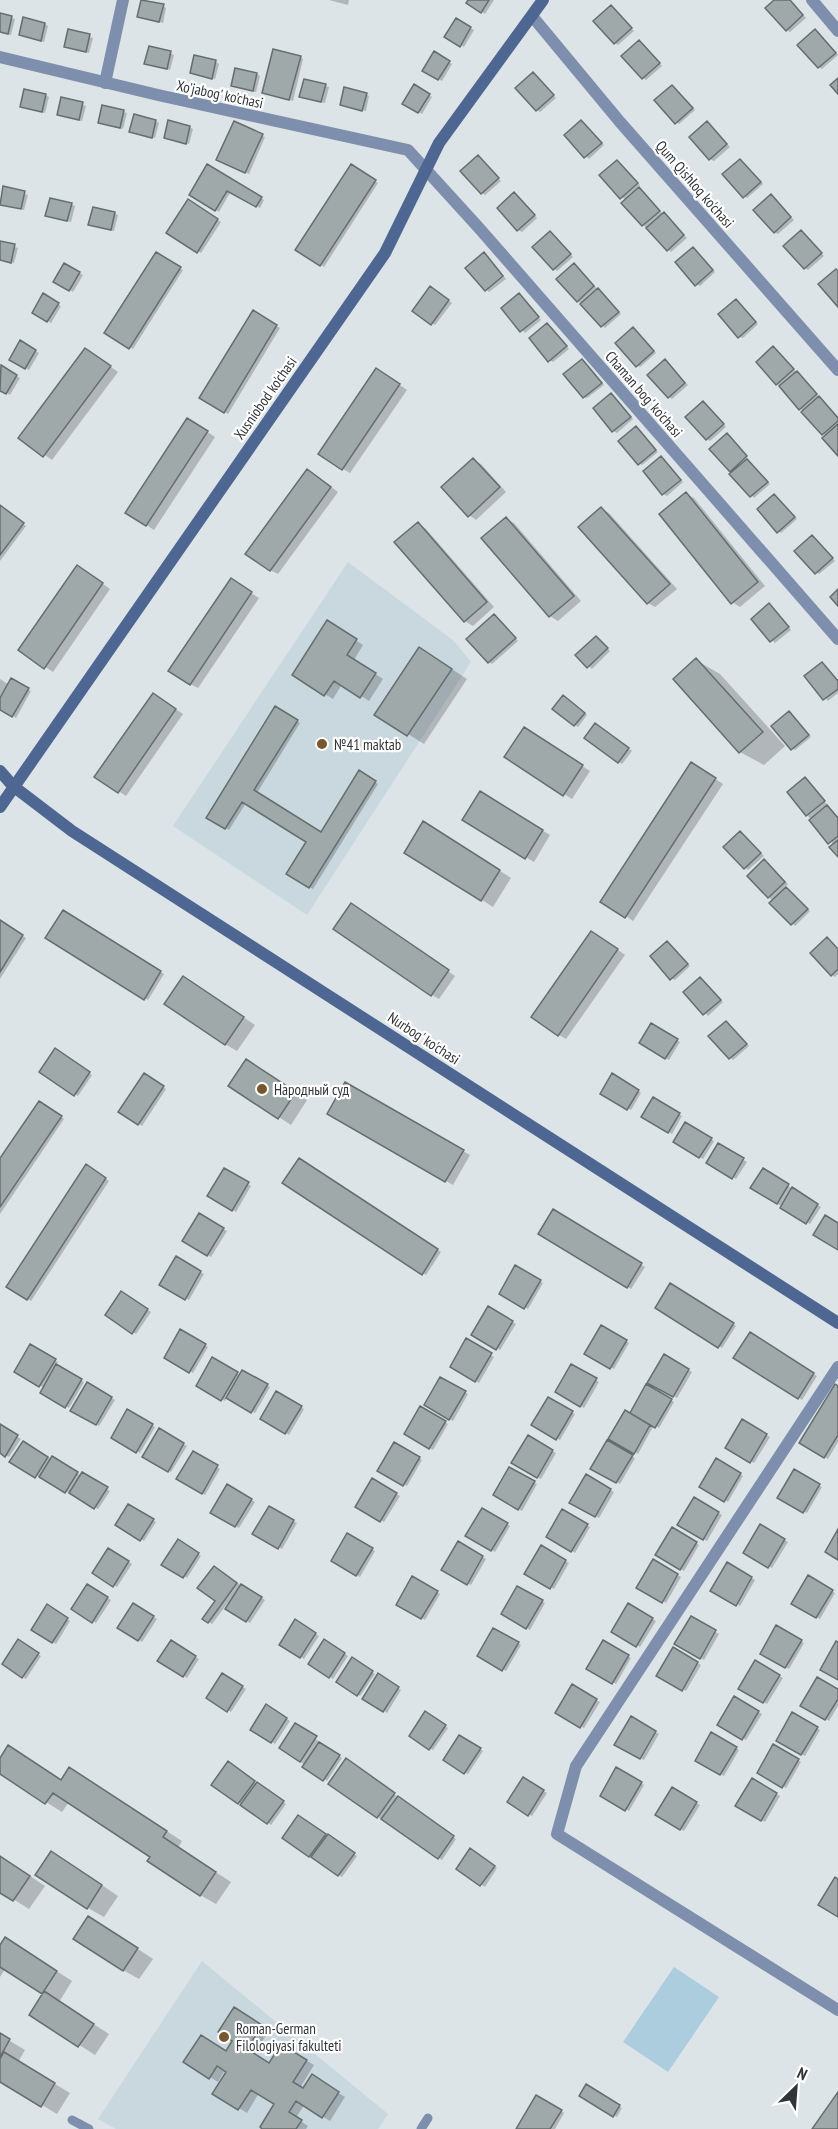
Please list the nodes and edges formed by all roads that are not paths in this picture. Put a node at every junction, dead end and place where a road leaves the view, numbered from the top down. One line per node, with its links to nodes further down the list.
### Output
1 (123, 0): 7 (street)
2 (543, 0): 4 (street, Xusniobod ko'chasi)
3 (812, 0): 5 (street)
4 (532, 16): 8 (street, Xusniobod ko'chasi); 9 (street, Qum Qishloq ko'chasi)
5 (838, 31)
6 (0, 57): 7 (street, Xo'jabog' ko'chasi)
7 (105, 83): 8 (street, Xo'jabog' ko'chasi)
8 (427, 170): 10 (street, Chaman bog' ko'chasi); 12 (street, Xusniobod ko'chasi)
9 (838, 370)
10 (838, 639)
11 (0, 771): 12 (street, Nurbog' ko'chasi)
12 (13, 786): 13 (street, Xusniobod ko'chasi); 14 (street, Nurbog' ko'chasi)
13 (0, 807)
14 (838, 1323)
15 (838, 1368): 16 (street)
16 (838, 2010)
17 (428, 2118): 20 (lane)
18 (72, 2120): 19 (lane)
19 (89, 2129)
20 (421, 2129)

